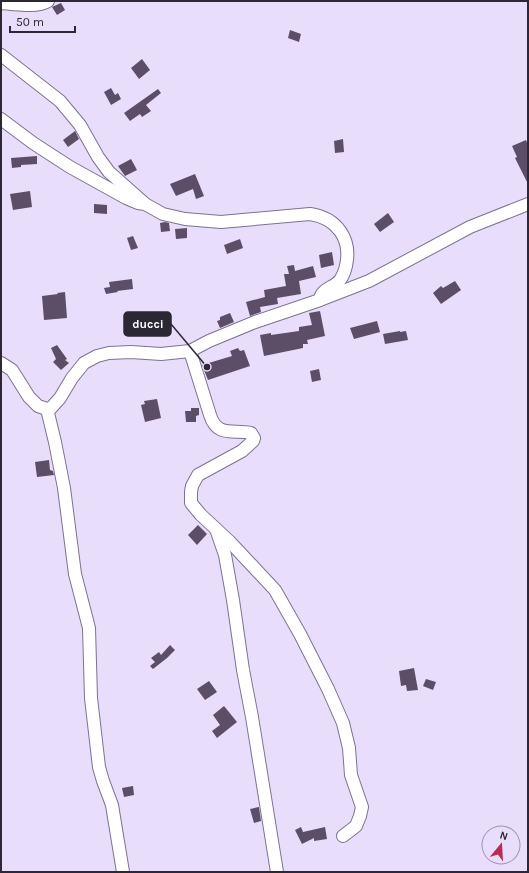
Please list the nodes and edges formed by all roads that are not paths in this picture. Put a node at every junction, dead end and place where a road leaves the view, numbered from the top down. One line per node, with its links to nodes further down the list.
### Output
1 (48, 1): 2 (street)
2 (1, 3)
3 (1, 55): 5 (street)
4 (1, 119): 5 (street)
5 (145, 204): 7 (street)
6 (528, 204): 7 (street)
7 (320, 300): 8 (street)
8 (190, 351): 10 (street); 11 (street)
9 (1, 363): 10 (street)
10 (47, 409): 13 (street)
11 (215, 528): 12 (street); 14 (street)
12 (343, 836)
13 (123, 872)
14 (277, 872)

